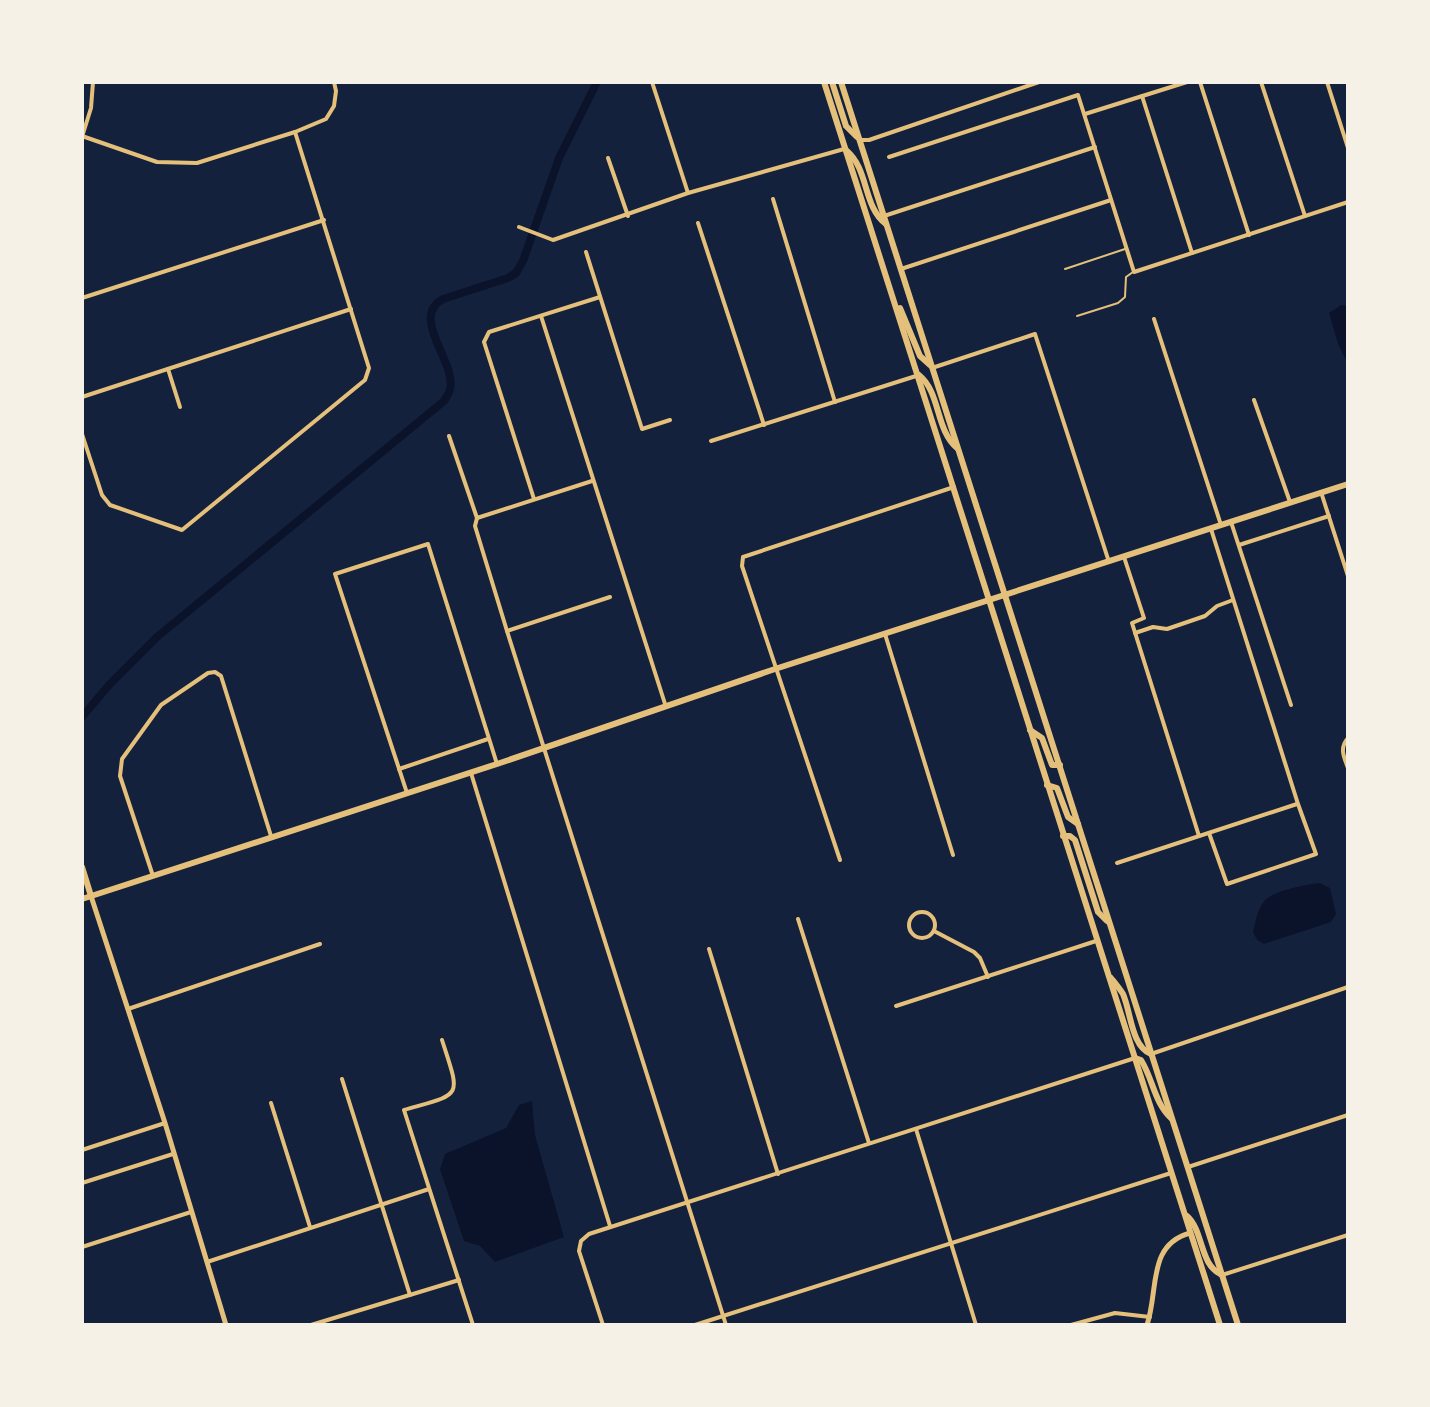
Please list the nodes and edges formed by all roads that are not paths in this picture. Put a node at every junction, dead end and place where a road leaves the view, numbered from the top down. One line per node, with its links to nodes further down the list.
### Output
1 (93, 82): 15 (street)
2 (334, 82): 14 (street)
3 (652, 82): 22 (street)
4 (824, 82): 18 (main road)
5 (832, 82): 16 (main road)
6 (841, 82): 16 (main road)
7 (1039, 82): 16 (street)
8 (1187, 82): 12 (street)
9 (1200, 82): 33 (street)
10 (1261, 82): 28 (street)
11 (1327, 82): 19 (street)
12 (1142, 96): 13 (street); 36 (street)
13 (1085, 114): 17 (street); 20 (street)
14 (295, 132): 15 (street); 29 (street)
15 (82, 136)
16 (859, 140): 27 (main road)
17 (1095, 147): 24 (street); 27 (street)
18 (845, 148): 22 (street); 31 (main road); 40 (main road)
19 (1348, 148)
20 (889, 157)
21 (608, 158): 26 (street)
22 (688, 193): 26 (street)
23 (773, 199): 52 (street)
24 (1111, 200): 34 (street); 37 (street)
25 (1348, 202): 28 (street)
26 (628, 216): 32 (street)
27 (884, 216): 31 (main road)
28 (1305, 216): 33 (street)
29 (324, 220): 42 (street); 43 (street)
30 (698, 223): 55 (street)
31 (887, 224): 37 (main road)
32 (519, 227)
33 (1249, 235): 36 (street)
34 (1127, 248): 38 (lane); 39 (street)
35 (586, 252): 41 (street)
36 (1192, 253): 39 (street)
37 (901, 269): 47 (main road)
38 (1065, 269)
39 (1134, 272): 45 (lane)
40 (891, 290): 47 (main road); 49 (main road)
41 (600, 297): 44 (street); 54 (street)
42 (82, 298)
43 (351, 309): 48 (street); 56 (street)
44 (541, 316): 60 (street); 64 (street)
45 (1077, 316)
46 (1154, 319): 69 (street)
47 (932, 368): 59 (main road); 73 (street)
48 (168, 369): 50 (street); 53 (street)
49 (919, 375): 52 (street); 59 (main road); 62 (main road)
50 (82, 397)
51 (1254, 400): 65 (street)
52 (835, 402): 55 (street)
53 (180, 407)
54 (670, 420)
55 (764, 425): 58 (street)
56 (82, 434)
57 (449, 436): 67 (street)
58 (711, 441)
59 (959, 450): 75 (main road)
60 (593, 480): 64 (street); 84 (street)
61 (1348, 484): 63 (main road)
62 (954, 487): 78 (main road); 82 (street)
63 (1321, 492): 65 (main road); 66 (street)
64 (534, 499): 67 (street)
65 (1290, 502): 68 (main road)
66 (1329, 516): 71 (street); 74 (street)
67 (477, 518): 79 (street)
68 (1231, 522): 69 (main road); 71 (street)
69 (1221, 525): 70 (main road)
70 (1211, 529): 72 (main road); 77 (street)
71 (1239, 545): 83 (street)
72 (1124, 557): 73 (main road); 80 (street)
73 (1109, 562): 75 (main road)
74 (1348, 576)
75 (1006, 596): 78 (main road); 90 (main road)
76 (610, 597): 79 (street)
77 (1233, 600): 80 (street); 96 (street)
78 (989, 601): 81 (main road); 85 (main road)
79 (507, 631): 88 (street)
80 (1135, 633): 101 (street)
81 (885, 634): 82 (main road); 102 (street)
82 (775, 669): 84 (main road); 103 (street)
83 (1291, 705)
84 (666, 707): 88 (main road)
85 (1030, 730): 90 (main road); 94 (main road)
86 (1348, 738): 91 (street)
87 (489, 739): 89 (street); 92 (street); 92 (street)
88 (545, 747): 89 (main road); 137 (street)
89 (497, 764): 93 (main road)
90 (1060, 765): 97 (main road)
91 (1348, 768)
92 (399, 769): 95 (street)
93 (471, 772): 95 (main road); 141 (street)
94 (1047, 785): 97 (main road); 100 (main road)
95 (407, 793): 99 (main road)
96 (1298, 804): 98 (street); 98 (street)
97 (1078, 824): 110 (main road)
98 (1209, 833): 101 (street)
99 (271, 836): 106 (main road); 106 (street)
100 (1063, 836): 110 (main road); 112 (main road)
101 (1199, 836): 104 (street)
102 (953, 855)
103 (840, 860)
104 (1117, 863)
105 (82, 867): 107 (main road)
106 (153, 876): 107 (main road)
107 (91, 896): 108 (main road); 119 (street)
108 (82, 899)
109 (798, 919): 129 (street)
110 (1109, 923): 121 (main road)
111 (934, 931): 111 (street); 116 (street)
112 (1096, 941): 115 (main road); 116 (street)
113 (320, 944): 119 (street)
114 (709, 949): 134 (street)
115 (1107, 974): 121 (main road); 122 (main road)
116 (988, 977): 118 (street)
117 (1348, 987): 121 (street)
118 (896, 1006)
119 (128, 1009): 127 (street)
120 (442, 1040): 136 (street)
121 (1151, 1054): 126 (main road)
122 (1135, 1058): 126 (main road); 128 (street); 133 (main road)
123 (342, 1079): 138 (street)
124 (271, 1103): 142 (street)
125 (1348, 1115): 132 (street)
126 (1172, 1119): 132 (main road)
127 (165, 1123): 130 (street); 131 (street)
128 (916, 1129): 129 (street); 145 (street)
129 (869, 1143): 134 (street)
130 (82, 1150)
131 (173, 1154): 135 (street); 139 (street)
132 (1188, 1167): 148 (main road)
133 (1171, 1173): 140 (main road); 145 (street)
134 (778, 1174): 137 (street)
135 (82, 1183)
136 (429, 1189): 138 (street); 149 (street)
137 (688, 1202): 141 (street); 151 (street)
138 (381, 1204): 142 (street); 150 (street)
139 (191, 1212): 146 (street); 147 (street)
140 (1184, 1213): 143 (main road); 148 (main road)
141 (610, 1226): 156 (street)
142 (310, 1227): 147 (street)
143 (1190, 1233): 152 (street); 162 (main road)
144 (1348, 1235): 148 (street)
145 (949, 1243): 151 (street); 159 (street)
146 (82, 1247)
147 (207, 1262): 153 (street)
148 (1222, 1275): 163 (main road)
149 (459, 1280): 150 (street); 155 (street)
150 (410, 1295): 154 (street)
151 (723, 1316): 157 (street); 158 (street)
152 (1150, 1317): 160 (street); 161 (street)
153 (226, 1325)
154 (311, 1325)
155 (473, 1325)
156 (603, 1325)
157 (695, 1325)
158 (726, 1325)
159 (976, 1325)
160 (1071, 1325)
161 (1147, 1325)
162 (1220, 1325)
163 (1238, 1325)

